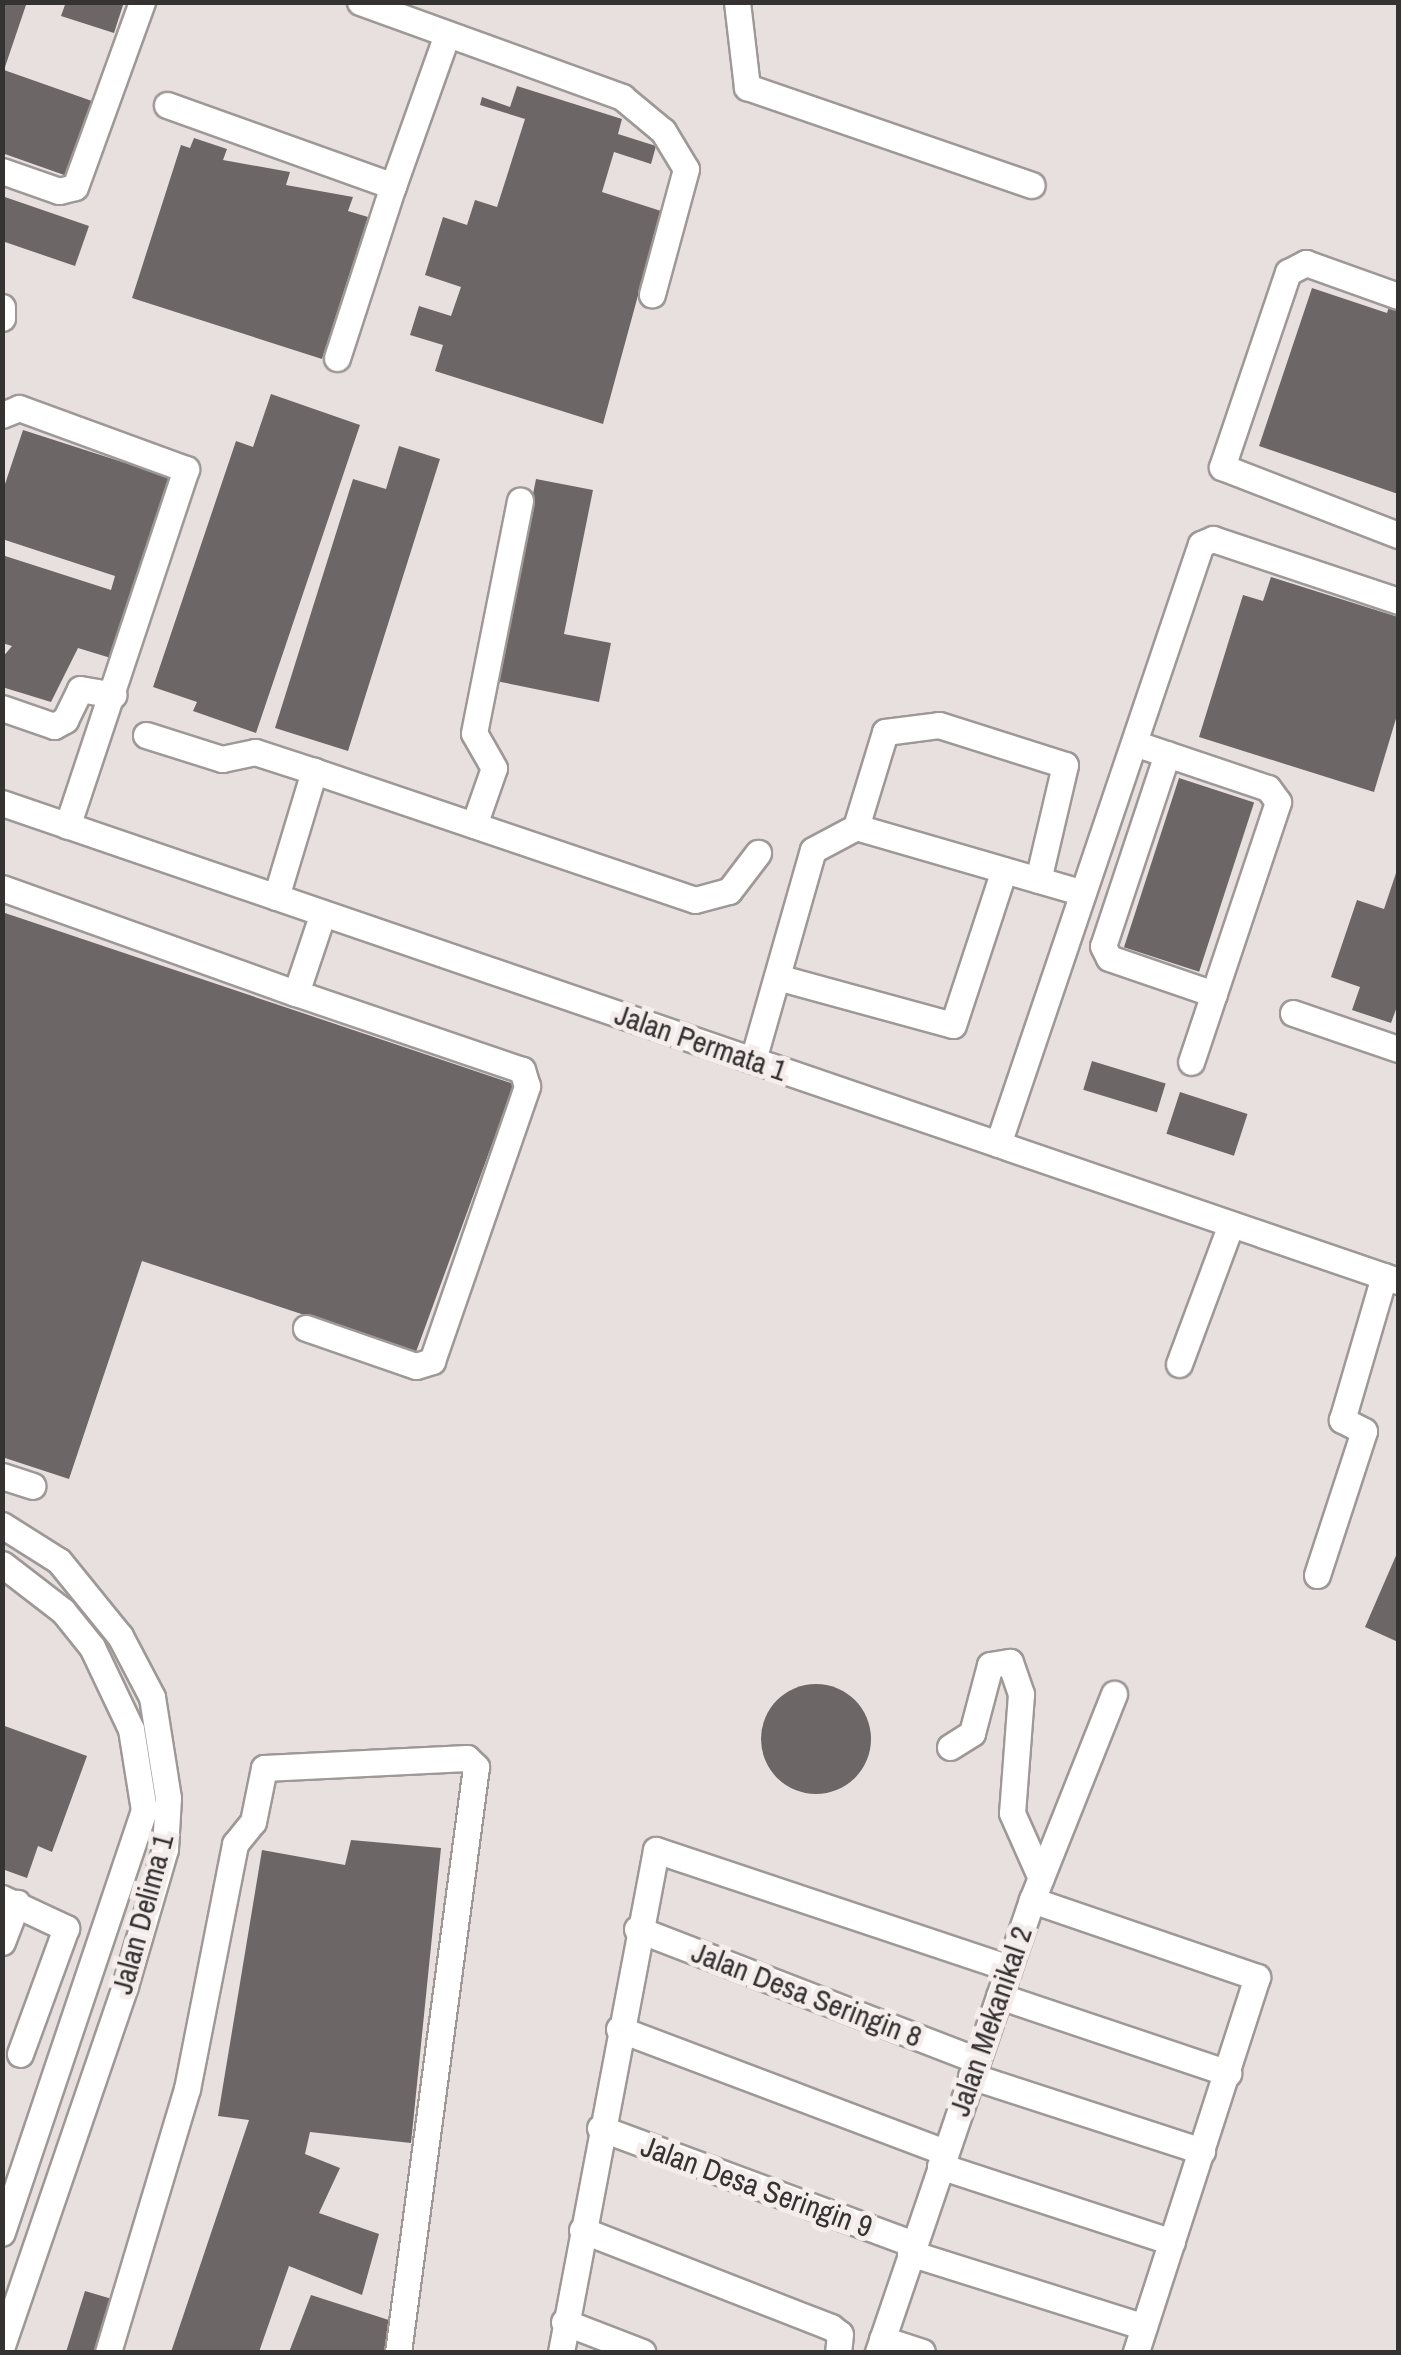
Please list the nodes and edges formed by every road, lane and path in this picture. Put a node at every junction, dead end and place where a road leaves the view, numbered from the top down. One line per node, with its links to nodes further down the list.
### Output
1 (142, 2): 7 (street)
2 (360, 2): 4 (street)
3 (738, 2): 8 (street)
4 (399, 9): 5 (street)
5 (447, 34): 9 (street); 10 (street)
6 (168, 106): 9 (street)
7 (2, 171)
8 (1032, 185)
9 (393, 186): 14 (street)
10 (652, 294)
11 (1398, 296): 17 (street)
12 (2, 307): 13 (street)
13 (2, 318)
14 (337, 358)
15 (2, 414): 19 (street)
16 (520, 501): 26 (street)
17 (1398, 535)
18 (1398, 601): 22 (street)
19 (113, 695): 20 (street); 27 (street)
20 (2, 708)
21 (146, 735): 24 (street)
22 (1134, 742): 23 (street); 33 (street)
23 (1167, 754): 38 (street); 38 (street)
24 (314, 771): 26 (street); 34 (street)
25 (2, 804): 27 (street, Jalan Permata 1)
26 (474, 825): 29 (street)
27 (67, 826): 34 (street, Jalan Permata 1)
28 (856, 826): 30 (street); 31 (street); 36 (street)
29 (758, 854)
30 (1004, 870): 31 (street); 36 (street)
31 (1038, 880): 33 (street)
32 (2, 888): 37 (street)
33 (1083, 892): 43 (street)
34 (276, 897): 35 (street, Jalan Permata 1)
35 (324, 913): 37 (street); 41 (street, Jalan Permata 1)
36 (776, 977): 41 (street)
37 (296, 993): 46 (street)
38 (1214, 994): 42 (street)
39 (1293, 1012): 40 (street)
40 (1398, 1049)
41 (753, 1060): 43 (street, Jalan Permata 1)
42 (1191, 1062)
43 (998, 1144): 44 (street, Jalan Permata 1)
44 (1231, 1224): 45 (street, Jalan Permata 1); 47 (street)
45 (1391, 1278): 52 (street)
46 (306, 1328)
47 (1179, 1364)
48 (2, 1476): 49 (street)
49 (32, 1486)
50 (2, 1525): 61 (street, Jalan Delima 1)
51 (2, 1564): 60 (street, Jalan Delima 1)
52 (1316, 1575)
53 (1114, 1694): 55 (street, Jalan Mekanikal 2)
54 (950, 1747): 55 (street)
55 (1036, 1889): 59 (street, Jalan Mekanikal 2); 67 (street)
56 (10, 1901): 58 (street); 64 (street)
57 (637, 1929): 59 (street); 63 (street); 66 (street, Jalan Desa Seringin 8)
58 (2, 1942)
59 (1008, 1968): 62 (street, Jalan Mekanikal 2)
60 (90, 1975): 61 (street); 65 (street, Jalan Delima 1)
61 (125, 1986): 73 (street, Jalan Delima 1)
62 (998, 1996): 66 (street, Jalan Mekanikal 2); 67 (street)
63 (618, 2029): 68 (street); 70 (street)
64 (11, 2051): 65 (street)
65 (58, 2068): 71 (street, Jalan Delima 1)
66 (974, 2068): 69 (street, Jalan Desa Seringin 8); 70 (street, Jalan Mekanikal 2)
67 (1228, 2072): 69 (street)
68 (600, 2128): 72 (street); 75 (street, Jalan Desa Seringin 9)
69 (1202, 2151): 74 (street)
70 (942, 2158): 74 (street); 75 (street, Jalan Mekanikal 2)
71 (4, 2224): 73 (street)
72 (582, 2230): 76 (street); 84 (street)
73 (42, 2231): 78 (street, Jalan Delima 1)
74 (1172, 2242): 77 (street)
75 (912, 2249): 77 (street, Jalan Desa Seringin 9); 79 (street, Jalan Mekanikal 2)
76 (564, 2322): 82 (street); 83 (street)
77 (1144, 2327): 86 (street)
78 (2, 2346)
79 (880, 2346): 85 (street)
80 (108, 2352): 81 (street)
81 (398, 2352)
82 (562, 2352)
83 (642, 2352)
84 (838, 2352)
85 (922, 2352)
86 (1136, 2352)

